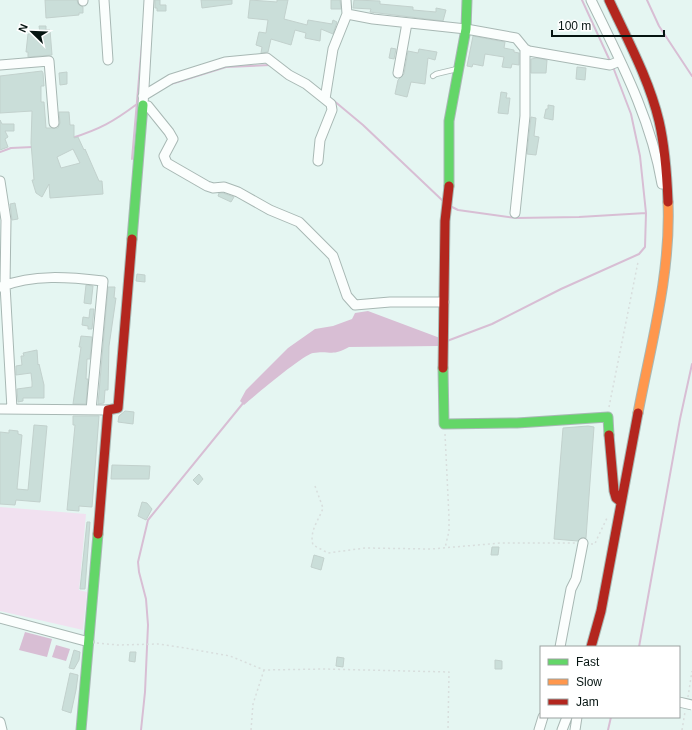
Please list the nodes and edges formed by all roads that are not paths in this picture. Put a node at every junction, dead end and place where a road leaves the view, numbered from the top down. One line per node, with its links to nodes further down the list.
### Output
1 (104, 0): 11 (street)
2 (149, 0): 18 (street)
3 (346, 0): 7 (street)
4 (467, 0): 9 (street)
5 (591, 0): 12 (street)
6 (609, 0): 22 (street)
7 (347, 14): 8 (street); 17 (street)
8 (407, 22): 9 (street); 15 (street)
9 (466, 29): 10 (street); 14 (street)
10 (525, 49): 12 (street); 23 (street)
11 (108, 60)
12 (615, 63): 22 (street)
13 (0, 65): 19 (street)
14 (459, 68): 16 (lane); 25 (street)
15 (398, 73)
16 (433, 76)
17 (324, 99): 18 (street); 20 (street)
18 (143, 101): 25 (street); 29 (street)
19 (54, 123)
20 (318, 161)
21 (0, 181): 24 (street)
22 (668, 198): 30 (street)
23 (515, 213)
24 (3, 286): 26 (street); 28 (street)
25 (444, 302): 30 (street)
26 (91, 407): 28 (street); 29 (street)
27 (0, 409): 28 (street)
28 (12, 409)
29 (111, 410): 33 (street)
30 (621, 502): 35 (street)
31 (583, 543): 34 (street)
32 (0, 618): 33 (street)
33 (92, 642): 43 (street)
34 (560, 646)
35 (591, 646)
36 (680, 702): 37 (street, bridge)
37 (692, 705)
38 (543, 718): 44 (street)
39 (567, 718): 45 (street)
40 (578, 718): 46 (street)
41 (0, 722): 42 (street)
42 (2, 730)
43 (81, 730)
44 (539, 730)
45 (562, 730)
46 (575, 730)

